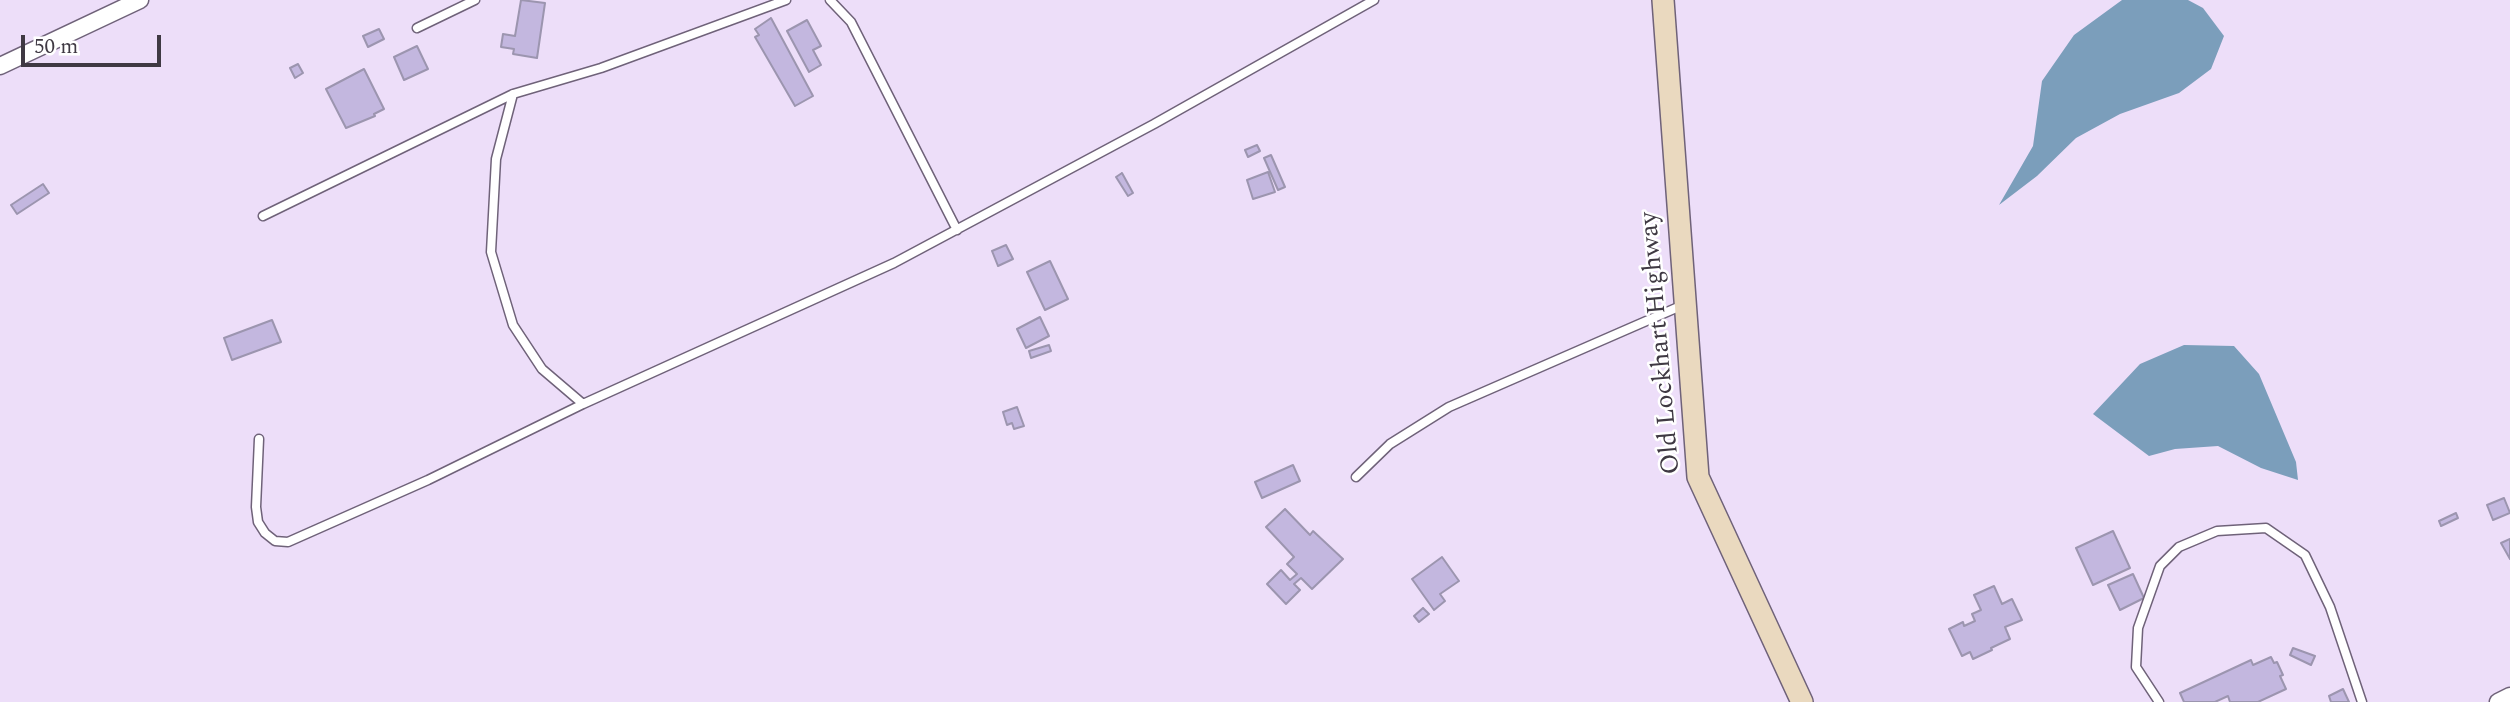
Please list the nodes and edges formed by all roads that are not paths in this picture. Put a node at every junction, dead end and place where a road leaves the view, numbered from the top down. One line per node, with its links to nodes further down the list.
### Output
1 (141, 0): 8 (street)
2 (475, 0): 7 (lane)
3 (786, 0): 9 (lane)
4 (831, 0): 11 (lane)
5 (1374, 0): 11 (lane)
6 (1663, 0): 12 (street, Old Lockhart Highway)
7 (417, 28)
8 (0, 66)
9 (513, 94): 10 (lane); 13 (lane)
10 (263, 216)
11 (957, 230): 13 (lane)
12 (1685, 304): 15 (lane); 17 (street, Old Lockhart Highway)
13 (583, 404): 14 (lane)
14 (259, 439)
15 (1356, 477)
16 (2510, 696): 20 (street)
17 (1802, 702)
18 (2159, 702): 19 (lane)
19 (2362, 702)
20 (2498, 702)

